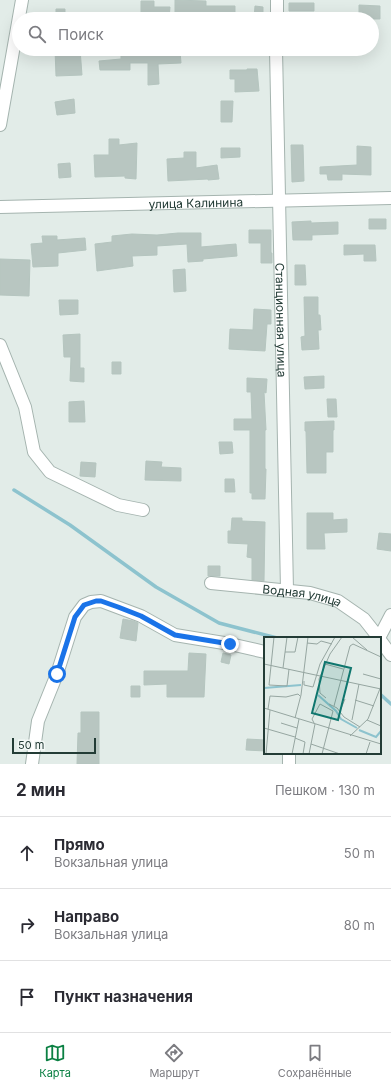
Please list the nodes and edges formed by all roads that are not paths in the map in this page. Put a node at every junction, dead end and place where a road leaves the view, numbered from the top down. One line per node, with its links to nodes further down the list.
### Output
1 (22, 0): 3 (street)
2 (277, 0): 4 (street)
3 (20, 12)
4 (277, 12)
5 (13, 56): 7 (street)
6 (276, 56): 9 (street, Станционная улица)
7 (0, 125)
8 (391, 198): 9 (street, улица Калинина)
9 (280, 200): 10 (street, улица Калинина); 14 (street, Станционная улица)
10 (0, 207)
11 (0, 345): 12 (street)
12 (143, 510)
13 (211, 583): 14 (street, Водная улица)
14 (287, 590): 16 (street, Водная улица)
15 (391, 615): 17 (street)
16 (378, 637)
17 (380, 637)
18 (381, 642): 20 (street, Водная улица)
19 (264, 652): 21 (street)
20 (391, 655)
21 (32, 764)

